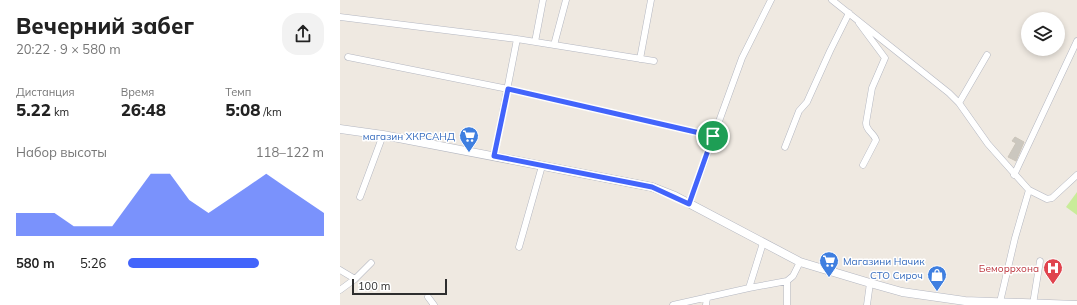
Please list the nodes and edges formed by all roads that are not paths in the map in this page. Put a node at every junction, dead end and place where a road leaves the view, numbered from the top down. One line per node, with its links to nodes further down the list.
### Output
1 (543, 0): 11 (street)
2 (566, 0): 12 (street)
3 (651, 0): 15 (street)
4 (771, 0): 21 (street)
5 (832, 0): 6 (street)
6 (849, 13): 8 (street); 22 (street)
7 (340, 17): 9 (street)
8 (856, 18): 18 (street); 24 (street)
9 (517, 39): 11 (street); 17 (street)
10 (1077, 41): 26 (street)
11 (535, 42): 12 (street)
12 (554, 45): 15 (street)
13 (987, 55): 18 (street)
14 (348, 57): 17 (street)
15 (640, 59): 16 (street)
16 (654, 61)
17 (508, 89): 21 (street); 23 (street)
18 (959, 103): 26 (street)
19 (340, 128): 20 (street)
20 (383, 135): 23 (street); 29 (street)
21 (713, 136): 30 (street)
22 (785, 147)
23 (494, 156): 25 (street)
24 (863, 165)
25 (542, 166): 30 (street); 32 (street)
26 (1014, 175): 28 (street)
27 (1077, 175): 28 (street)
28 (1029, 190): 44 (street)
29 (360, 197)
30 (689, 204): 31 (street)
31 (763, 243): 34 (street); 40 (street)
32 (519, 247)
33 (1040, 261): 46 (street)
34 (800, 262): 38 (street); 39 (street)
35 (370, 263): 37 (street)
36 (340, 270): 37 (street)
37 (355, 279): 41 (street)
38 (787, 281): 40 (street); 50 (street)
39 (870, 283): 45 (street); 51 (street)
40 (749, 288): 43 (street)
41 (340, 290)
42 (428, 297): 47 (street)
43 (707, 297): 48 (street); 49 (street)
44 (1000, 302): 45 (street); 46 (street)
45 (964, 303)
46 (1033, 304): 52 (street)
47 (434, 305)
48 (672, 305)
49 (706, 305)
50 (788, 305)
51 (867, 305)
52 (1068, 305): 53 (street)
53 (1077, 305)

